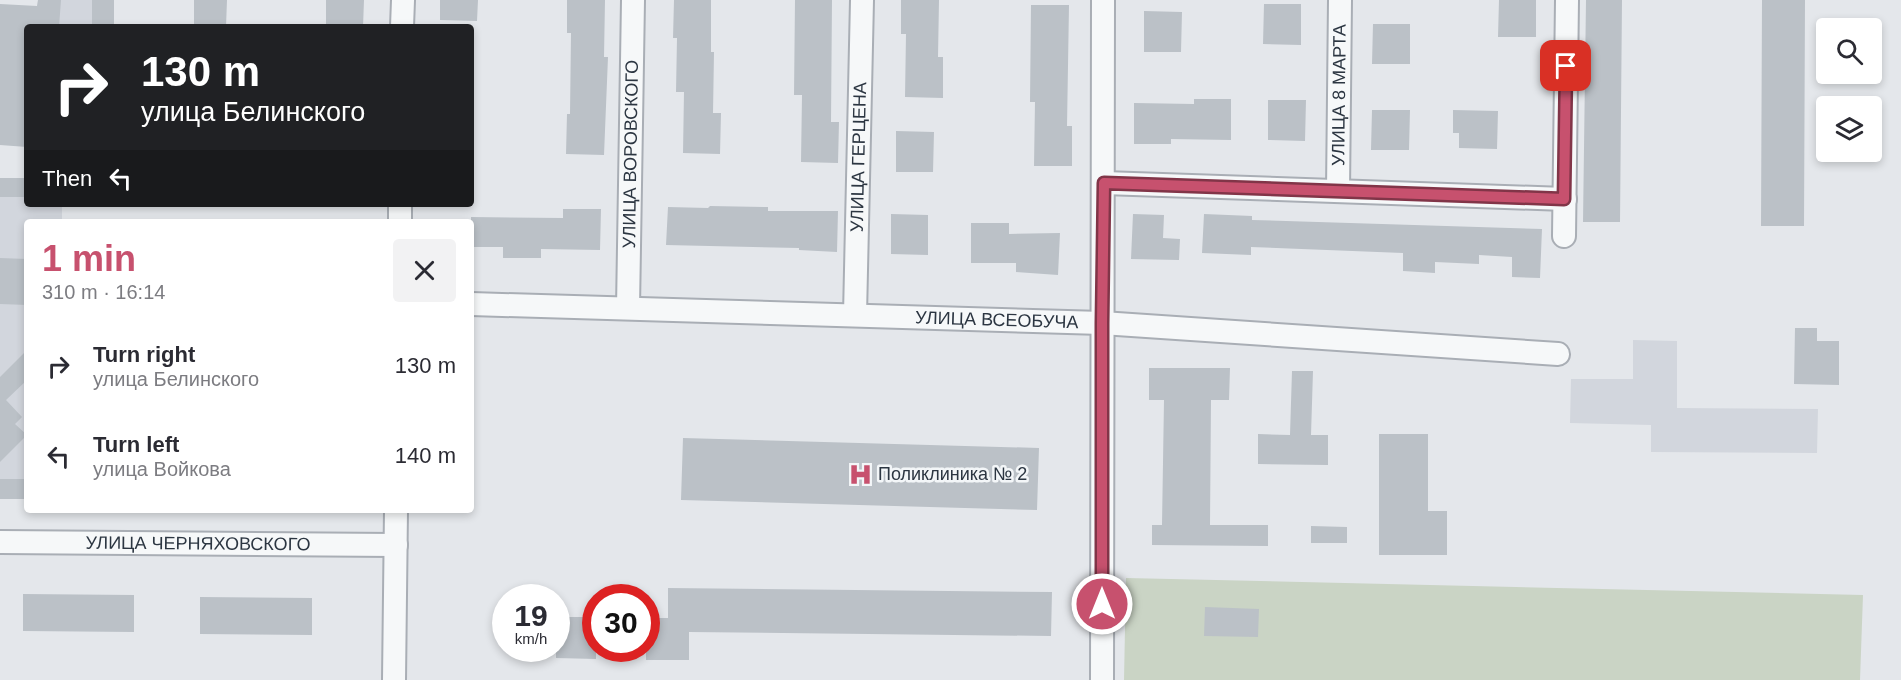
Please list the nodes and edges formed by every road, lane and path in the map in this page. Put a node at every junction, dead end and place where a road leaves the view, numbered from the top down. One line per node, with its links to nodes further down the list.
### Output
1 (403, 0): 7 (street)
2 (633, 0): 13 (street, УЛИЦА ВОРОВСКОГО)
3 (862, 0): 14 (street, УЛИЦА ГЕРЦЕНА)
4 (1103, 0): 8 (street)
5 (1340, 0): 9 (street, УЛИЦА 8 МАРТА)
6 (1567, 0): 10 (street)
7 (402, 24)
8 (1104, 183): 9 (street); 15 (street)
9 (1338, 191): 10 (street)
10 (1564, 199): 11 (street)
11 (1564, 236)
12 (474, 304): 13 (street, УЛИЦА ВСЕОБУЧА)
13 (628, 308): 14 (street, УЛИЦА ВСЕОБУЧА)
14 (855, 315): 15 (street, УЛИЦА ВСЕОБУЧА)
15 (1102, 323): 16 (street, УЛИЦА ВСЕОБУЧА); 21 (street)
16 (1558, 354)
17 (396, 513): 19 (street)
18 (0, 542): 19 (street, УЛИЦА ЧЕРНЯХОВСКОГО)
19 (396, 545): 20 (street)
20 (394, 680)
21 (1102, 680)

